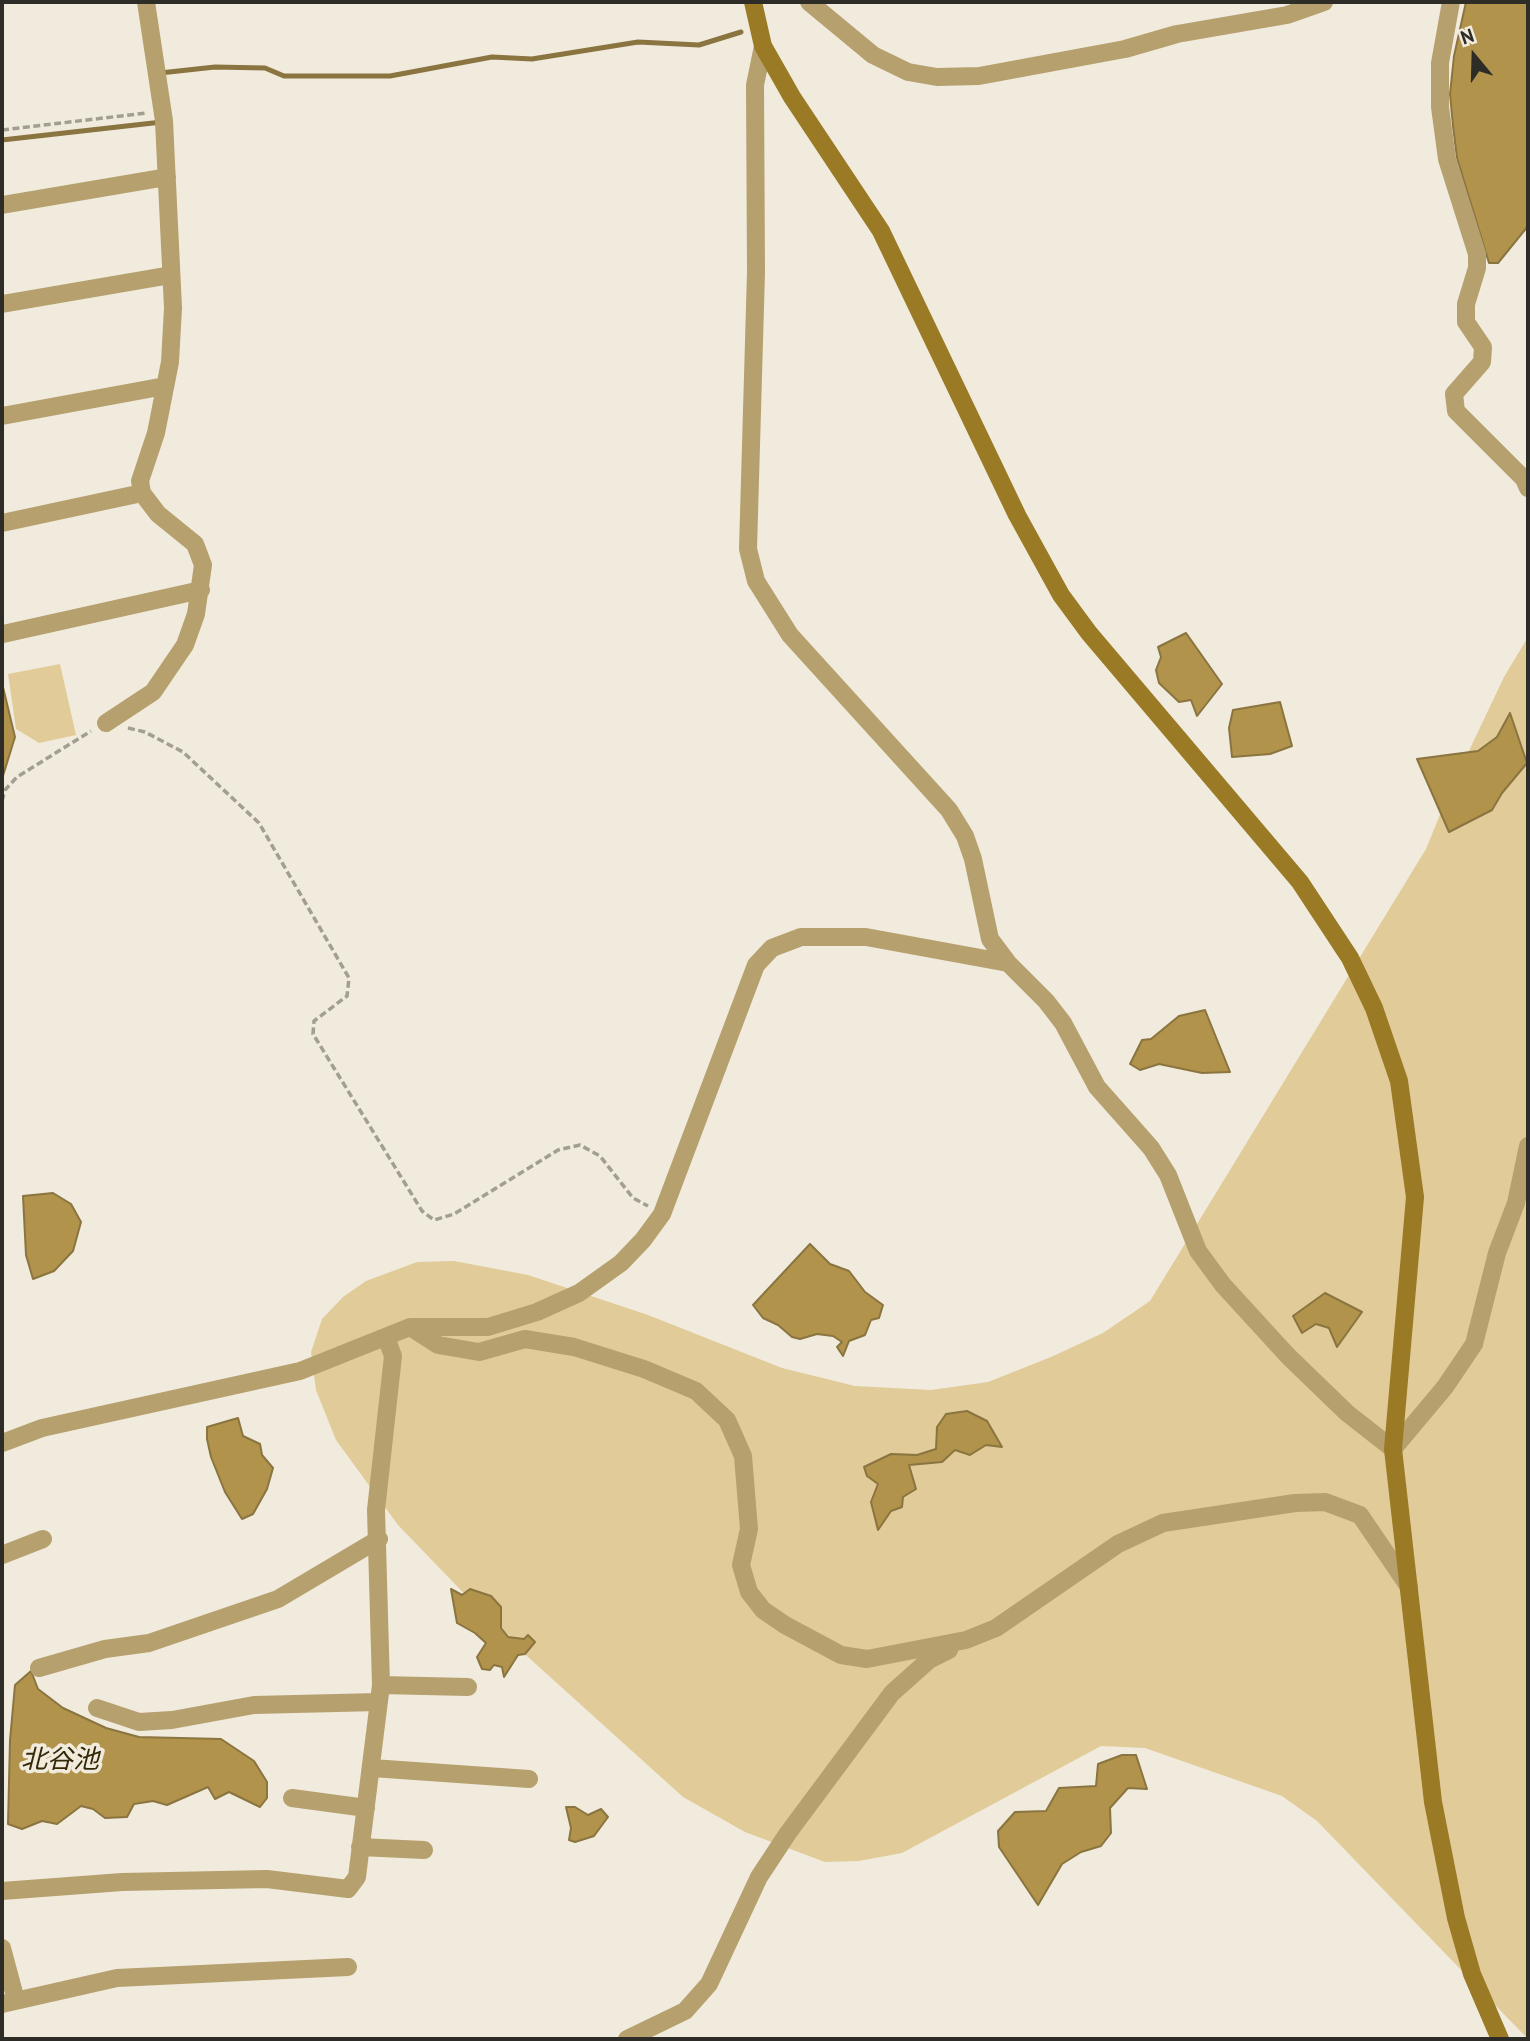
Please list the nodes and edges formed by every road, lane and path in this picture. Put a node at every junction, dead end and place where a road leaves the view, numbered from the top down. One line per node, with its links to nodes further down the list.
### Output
1 (146, 2): 7 (street)
2 (753, 2): 6 (street)
3 (809, 2): 4 (street)
4 (1324, 2)
5 (1451, 2): 15 (street)
6 (763, 46): 22 (street); 28 (street)
7 (163, 111): 8 (path); 9 (street)
8 (2, 130)
9 (167, 177): 10 (street); 11 (street)
10 (2, 205)
11 (172, 275): 12 (street); 13 (street)
12 (2, 304)
13 (165, 386): 14 (street); 16 (street)
14 (2, 416)
15 (1528, 488)
16 (142, 493): 17 (street); 18 (street)
17 (2, 523)
18 (201, 590): 19 (street); 20 (street)
19 (3, 634)
20 (106, 723): 21 (path); 24 (path)
21 (2, 802)
22 (1008, 963): 24 (street); 28 (street)
23 (1528, 1146): 28 (street)
24 (662, 1214): 25 (street)
25 (410, 1326): 26 (street); 33 (street)
26 (386, 1337): 27 (street); 30 (street)
27 (2, 1443)
28 (1393, 1449): 32 (street)
29 (43, 1539): 31 (street)
30 (379, 1539): 34 (street); 36 (street)
31 (2, 1555)
32 (1409, 1587): 33 (street); 49 (street)
33 (966, 1640): 48 (street)
34 (39, 1668)
35 (468, 1687): 36 (street)
36 (379, 1694): 37 (street); 38 (street)
37 (97, 1708)
38 (372, 1768): 39 (street); 41 (street)
39 (529, 1779)
40 (292, 1798): 41 (street)
41 (366, 1808): 42 (street)
42 (360, 1847): 43 (street); 44 (street)
43 (424, 1850)
44 (2, 1891)
45 (2, 1948): 47 (street)
46 (348, 1968): 47 (street)
47 (9, 2002)
48 (627, 2039)
49 (1500, 2039)

